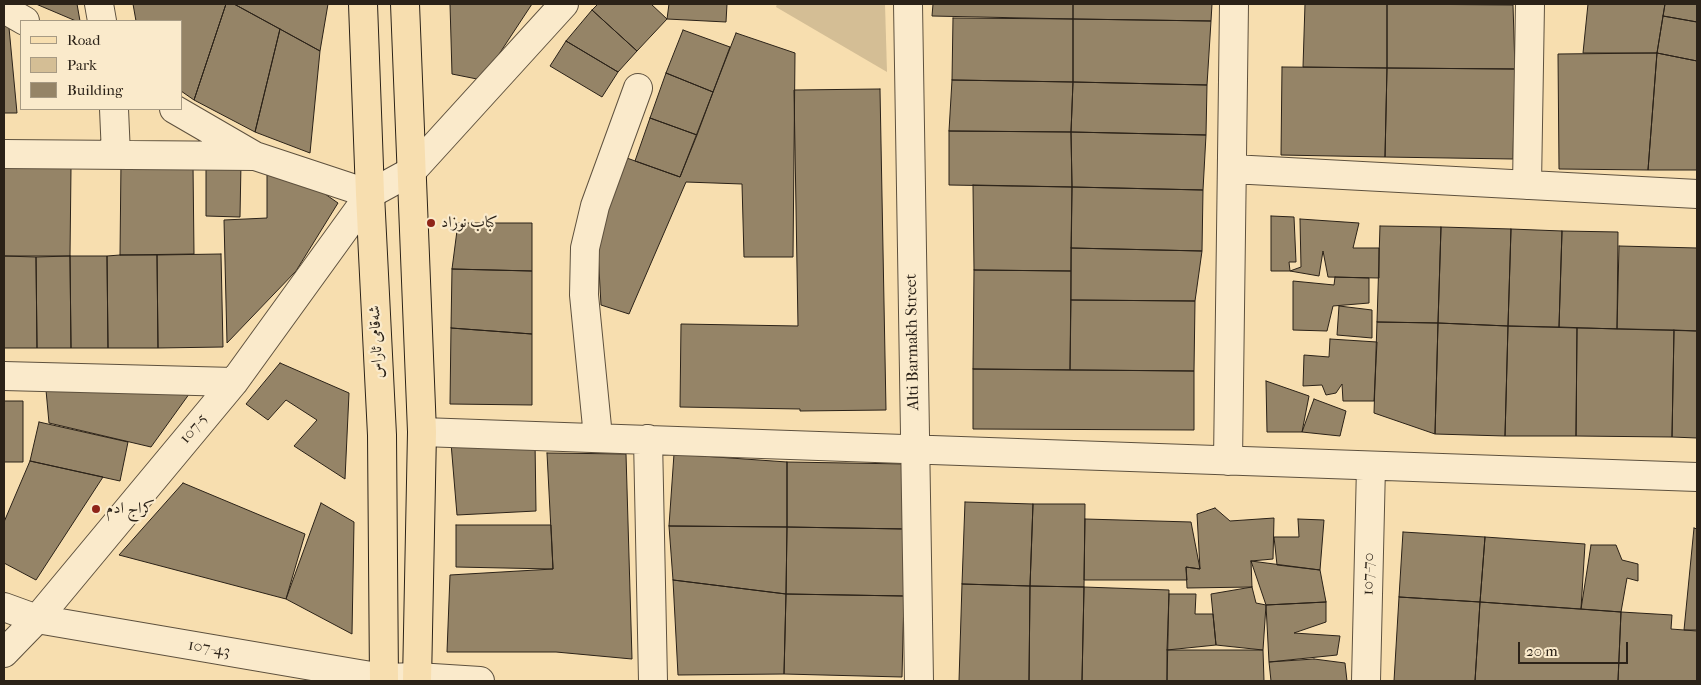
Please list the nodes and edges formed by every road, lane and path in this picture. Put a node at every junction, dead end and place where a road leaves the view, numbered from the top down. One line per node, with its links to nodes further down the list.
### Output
1 (99, 4): 10 (street)
2 (364, 4): 20 (main road, شەقامی ئاراس)
3 (405, 4): 18 (main road)
4 (564, 4): 18 (street)
5 (908, 4): 27 (street, Alti Barmakh Street)
6 (1234, 4): 17 (street)
7 (1530, 4): 19 (street)
8 (4, 8): 9 (street)
9 (23, 20)
10 (102, 20)
11 (638, 88): 25 (street)
12 (114, 110): 15 (street)
13 (176, 110): 16 (street)
14 (4, 154): 15 (street)
15 (116, 155): 16 (street)
16 (255, 156): 20 (street)
17 (1232, 169): 19 (street); 28 (street)
18 (412, 171): 20 (street); 24 (main road)
19 (1526, 185): 21 (street)
20 (370, 194): 23 (street, 107-5); 35 (main road, شەقامی ئاراس)
21 (1697, 194)
22 (4, 376): 23 (street)
23 (234, 382): 32 (street, 107-5)
24 (422, 432): 25 (street); 34 (main road)
25 (598, 437): 26 (street)
26 (648, 439): 27 (street); 37 (street)
27 (915, 448): 28 (street); 38 (street, Alti Barmakh Street)
28 (1228, 461): 29 (street)
29 (1371, 466): 30 (street); 39 (street, 107-70)
30 (1697, 477)
31 (4, 607): 32 (street, 107-43)
32 (37, 619): 33 (street, 107-5); 35 (street, 107-43)
33 (4, 653)
34 (417, 679): 35 (street, 107-43); 36 (street, 107-43)
35 (384, 680)
36 (480, 681)
37 (653, 681)
38 (919, 681)
39 (1366, 681)

